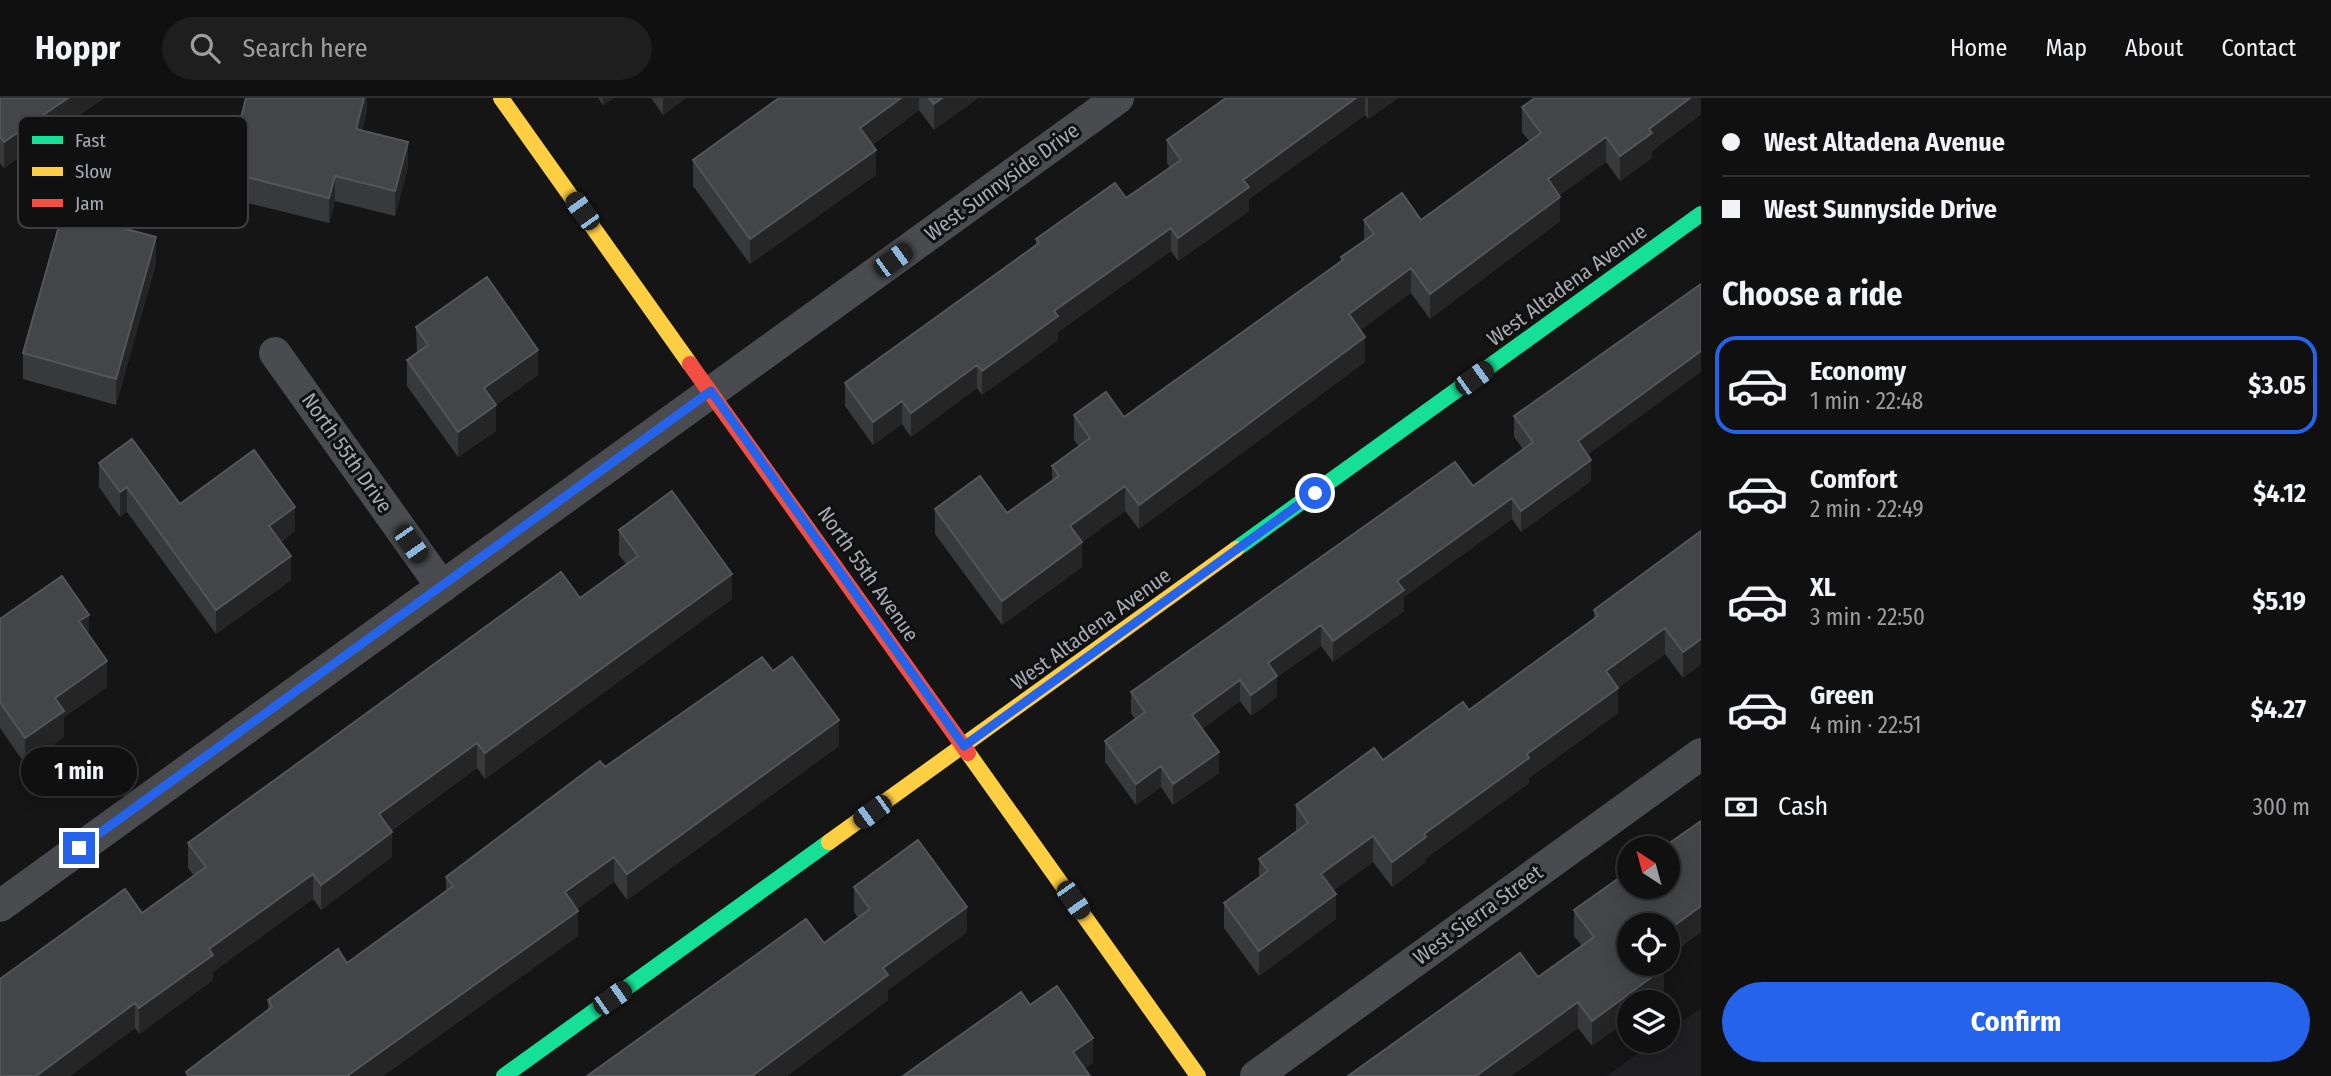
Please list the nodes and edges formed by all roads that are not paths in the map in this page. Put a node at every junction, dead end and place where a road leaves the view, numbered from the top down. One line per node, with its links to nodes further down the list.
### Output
1 (501, 98): 5 (street, North 55th Avenue)
2 (1118, 98): 5 (street, West Sunnyside Drive)
3 (1701, 214): 7 (street, West Altadena Avenue)
4 (275, 353): 6 (street, North 55th Drive)
5 (711, 391): 6 (street, West Sunnyside Drive); 7 (street, North 55th Avenue)
6 (442, 587): 9 (street, West Sunnyside Drive)
7 (964, 746): 10 (street, West Altadena Avenue); 11 (street, North 55th Avenue)
8 (1701, 754): 12 (street, West Sierra Street)
9 (4, 895)
10 (504, 1076)
11 (1198, 1076)
12 (1256, 1076)

